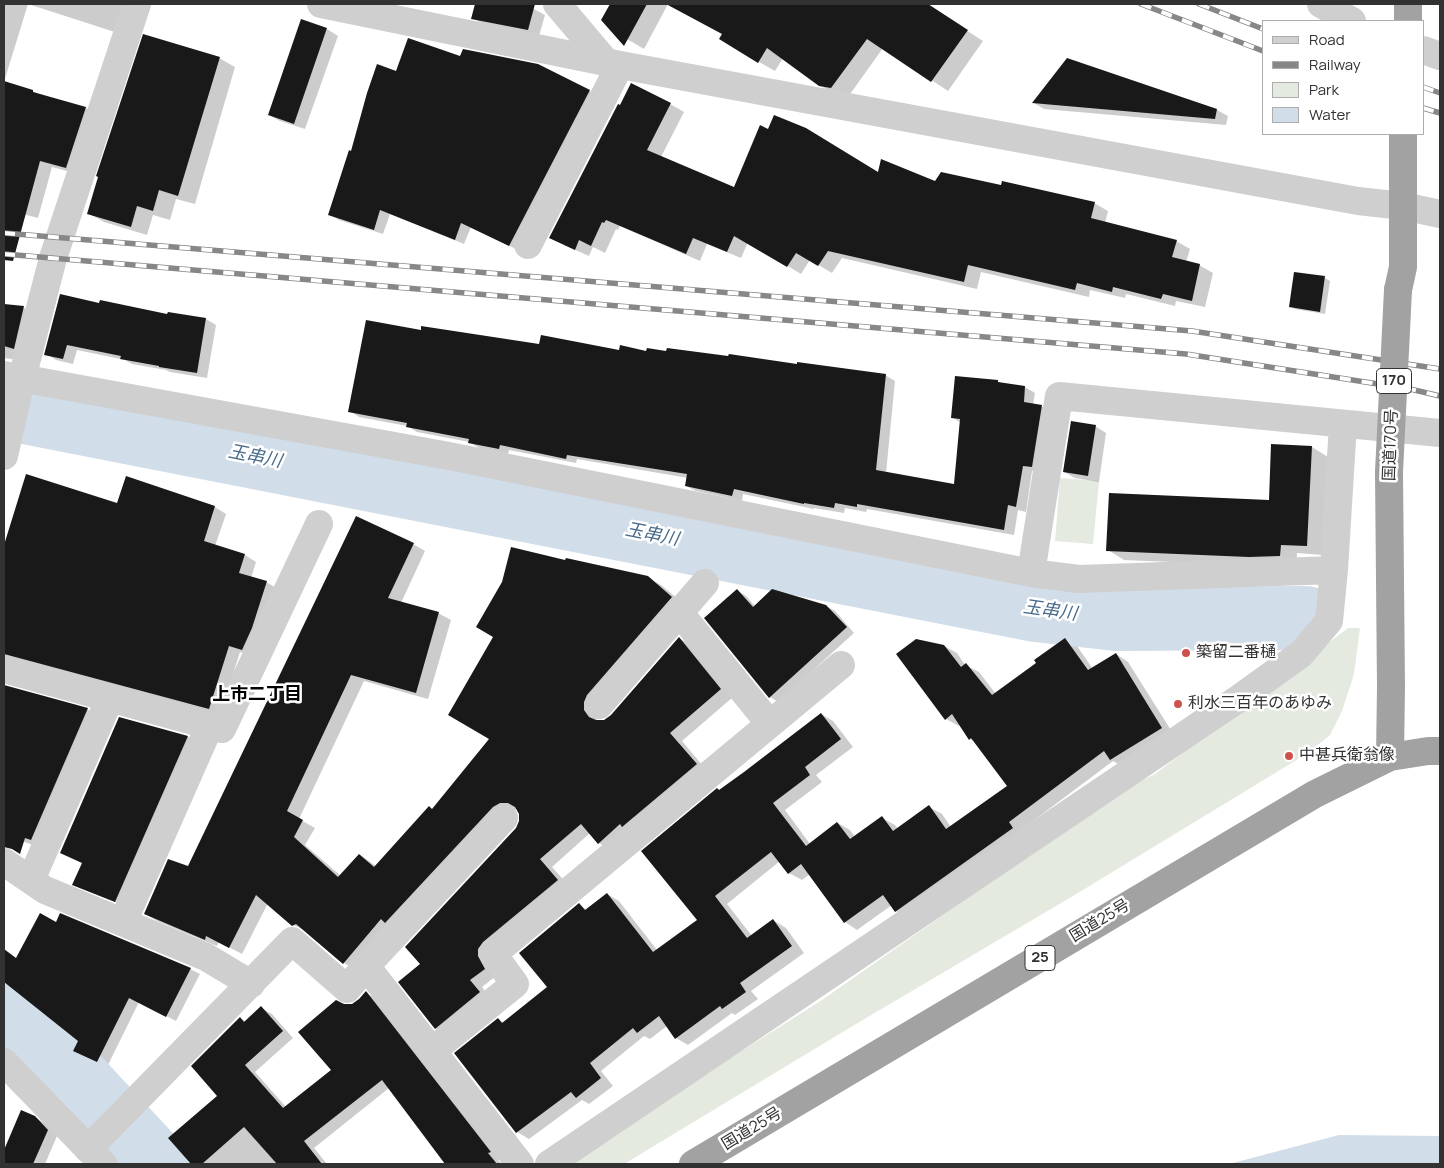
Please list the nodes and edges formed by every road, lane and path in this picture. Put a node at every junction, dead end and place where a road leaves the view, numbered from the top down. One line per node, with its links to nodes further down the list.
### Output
1 (137, 4): 13 (street)
2 (321, 4): 8 (street)
3 (557, 4): 8 (street)
4 (1321, 4): 5 (street)
5 (1350, 20)
6 (1424, 50): 7 (street)
7 (1440, 56)
8 (613, 63): 10 (street); 12 (street)
9 (1403, 145): 10 (highway, 国道170号 / 170)
10 (1403, 206): 11 (street); 29 (highway, 国道170号 / 170, bridge)
11 (1440, 214)
12 (528, 245)
13 (15, 381): 16 (street); 19 (street)
14 (1343, 424): 15 (street); 18 (street); 19 (street)
15 (1440, 433)
16 (4, 456)
17 (319, 524): 27 (street)
18 (1334, 570): 19 (street); 40 (street)
19 (1031, 572)
20 (705, 583): 21 (street)
21 (679, 612): 25 (street); 26 (street)
22 (841, 666): 26 (street)
23 (4, 669): 24 (street)
24 (110, 698): 27 (street); 32 (street)
25 (599, 705)
26 (770, 724): 36 (street)
27 (210, 725): 33 (street)
28 (1440, 752): 29 (highway, 国道25号 / 25)
29 (1390, 757): 41 (highway, 国道25号 / 25)
30 (504, 818): 34 (street)
31 (4, 862): 32 (street)
32 (31, 880): 33 (street)
33 (123, 922): 35 (street)
34 (366, 966): 35 (street); 36 (street)
35 (251, 984): 38 (street)
36 (432, 1051): 39 (street)
37 (4, 1062): 38 (street)
38 (94, 1153)
39 (520, 1164)
40 (549, 1164)
41 (693, 1164)

